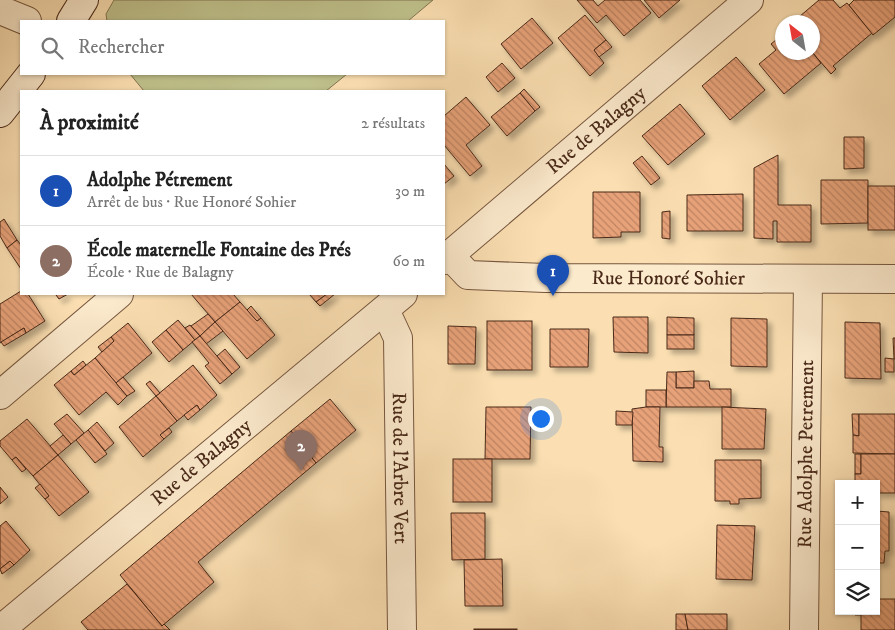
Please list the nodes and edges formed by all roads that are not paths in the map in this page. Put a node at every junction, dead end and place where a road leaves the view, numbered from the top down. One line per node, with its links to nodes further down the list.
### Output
1 (84, 0): 5 (street)
2 (749, 0): 8 (street, Rue de Balagny)
3 (0, 10): 4 (street)
4 (25, 20)
5 (72, 20)
6 (30, 75): 7 (street)
7 (0, 113)
8 (446, 258): 9 (street, Rue Honoré Sohier)
9 (808, 279): 10 (street, Rue Honoré Sohier); 16 (street, Rue Adolphe Petrement)
10 (895, 279)
11 (118, 295): 13 (street)
12 (394, 302): 14 (street, Rue de Balagny); 15 (street, Rue de l'Arbre Vert)
13 (0, 395)
14 (0, 630)
15 (402, 630)
16 (804, 630)

